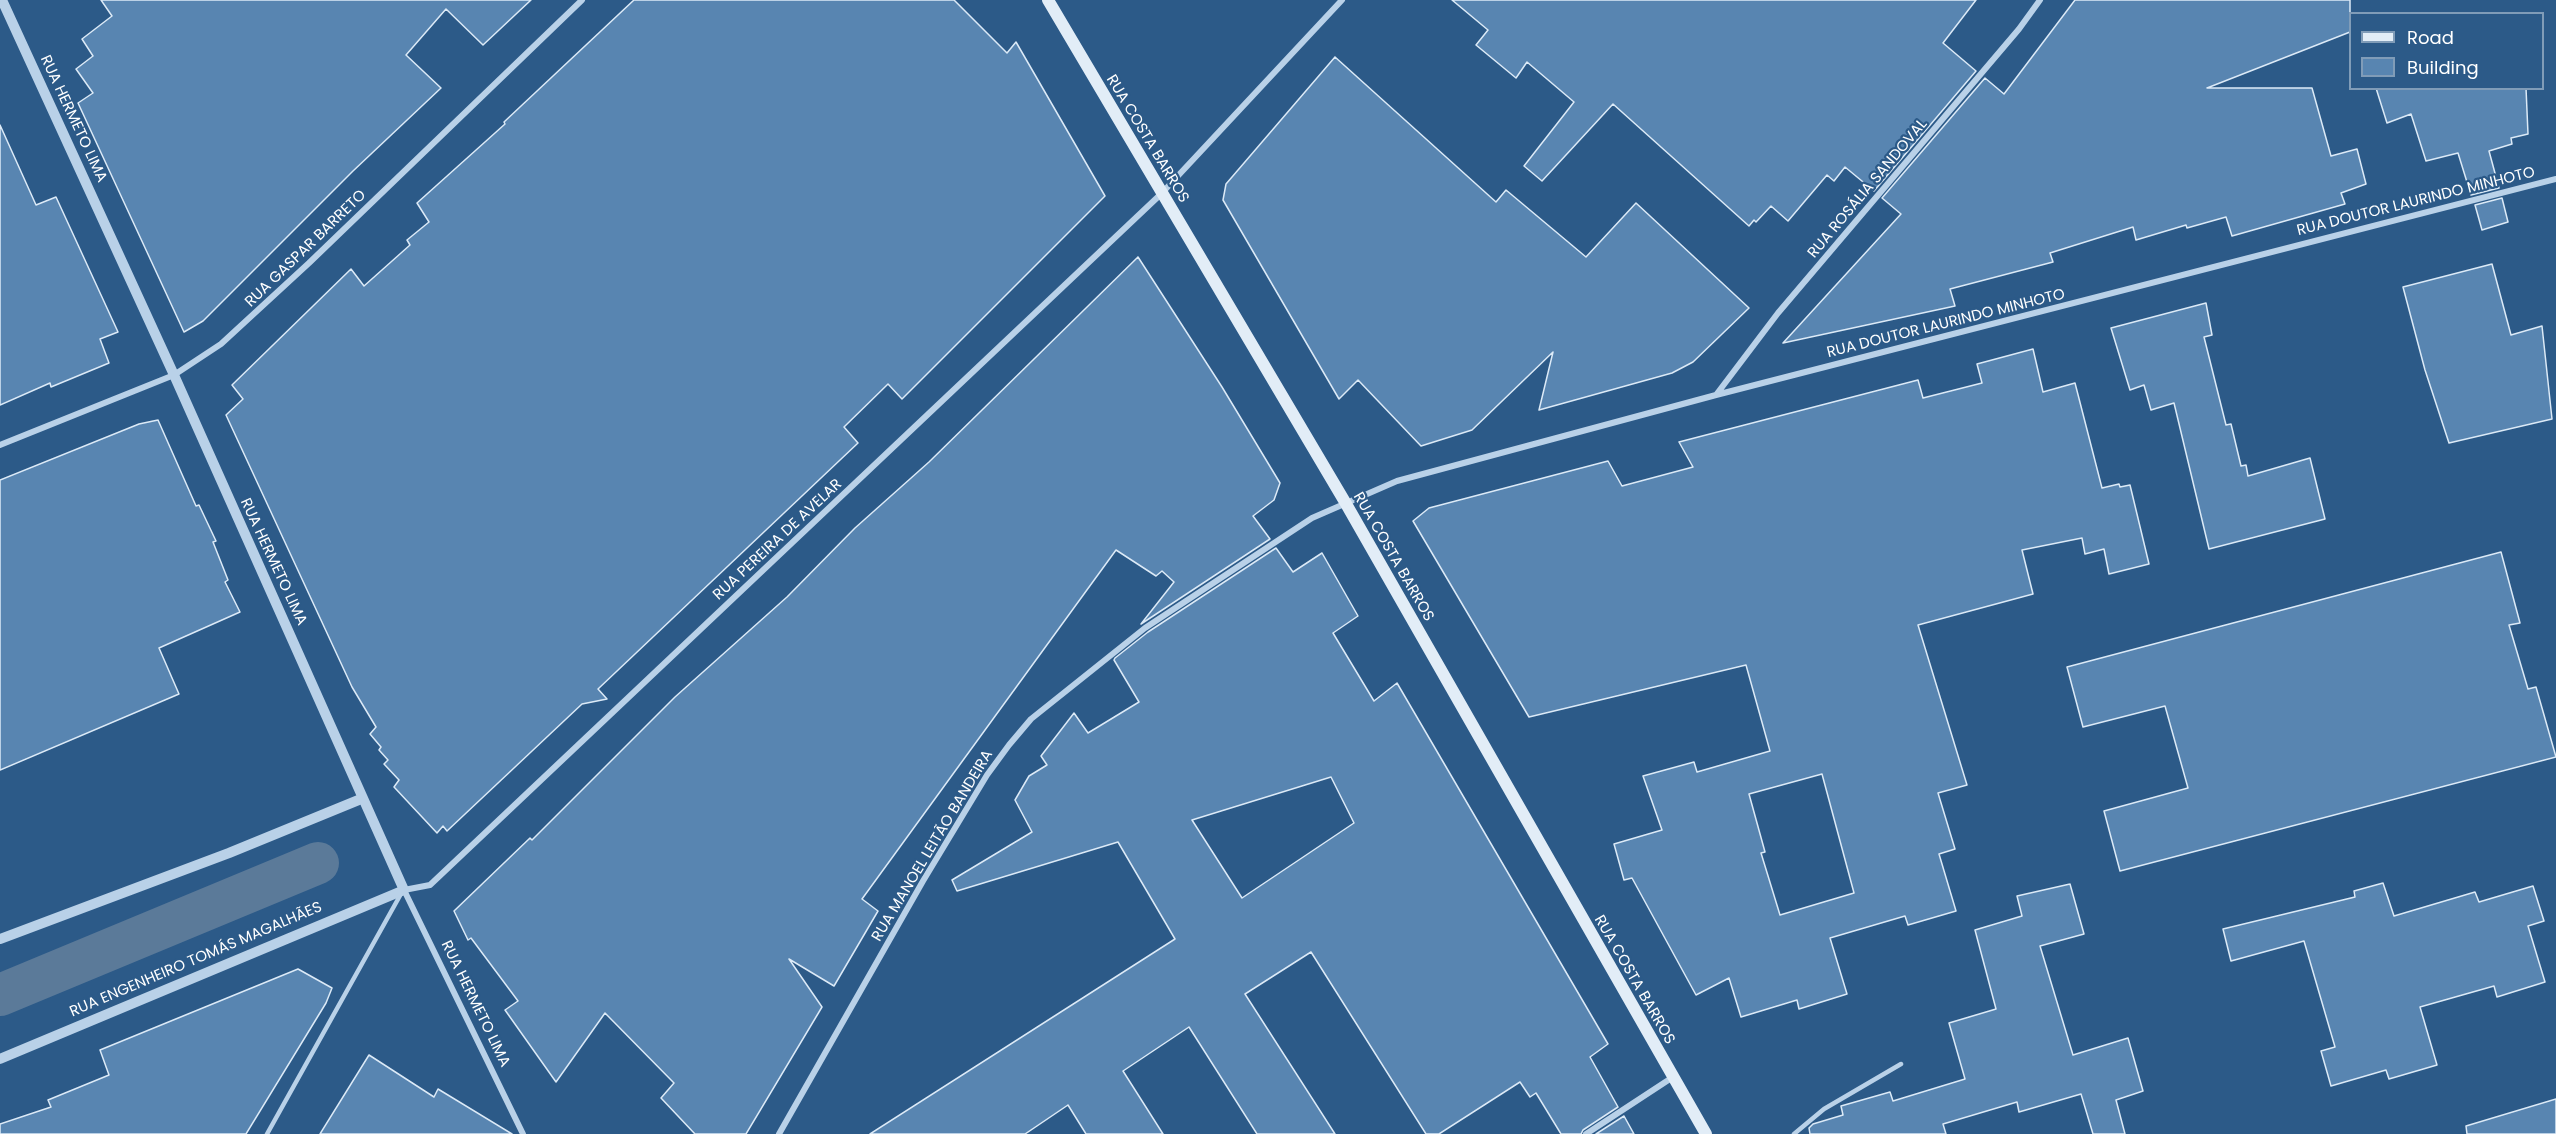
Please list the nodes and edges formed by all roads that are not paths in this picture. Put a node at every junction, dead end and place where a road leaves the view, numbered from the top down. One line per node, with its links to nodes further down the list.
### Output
1 (2, 0): 8 (street, RUA HERMETO LIMA)
2 (582, 0): 8 (street, RUA GASPAR BARRETO)
3 (1048, 0): 7 (main road, RUA COSTA BARROS)
4 (1342, 0): 7 (street, RUA PEREIRA DE AVELAR)
5 (2040, 0): 9 (street, RUA ROSÁLIA SANDOVAL)
6 (2556, 179): 9 (street, RUA DOUTOR LAURINDO MINHOTO)
7 (1161, 194): 11 (main road, RUA COSTA BARROS); 13 (street, RUA PEREIRA DE AVELAR)
8 (174, 375): 10 (street, RUA GASPAR BARRETO); 12 (street, RUA HERMETO LIMA)
9 (1716, 395): 11 (street, RUA DOUTOR LAURINDO MINHOTO)
10 (0, 445)
11 (1345, 502): 17 (main road, RUA COSTA BARROS); 20 (street, RUA MANOEL LEITÃO BANDEIRA)
12 (361, 800): 13 (street, RUA HERMETO LIMA); 14 (street)
13 (404, 890): 15 (street, RUA ENGENHEIRO TOMÁS MAGALHÃES); 18 (lane); 19 (street, RUA HERMETO LIMA)
14 (0, 939)
15 (0, 1059)
16 (1901, 1064): 23 (lane)
17 (1673, 1077): 21 (street); 22 (main road, RUA COSTA BARROS)
18 (267, 1134)
19 (523, 1134)
20 (779, 1134)
21 (1586, 1134)
22 (1706, 1134)
23 (1794, 1134)

